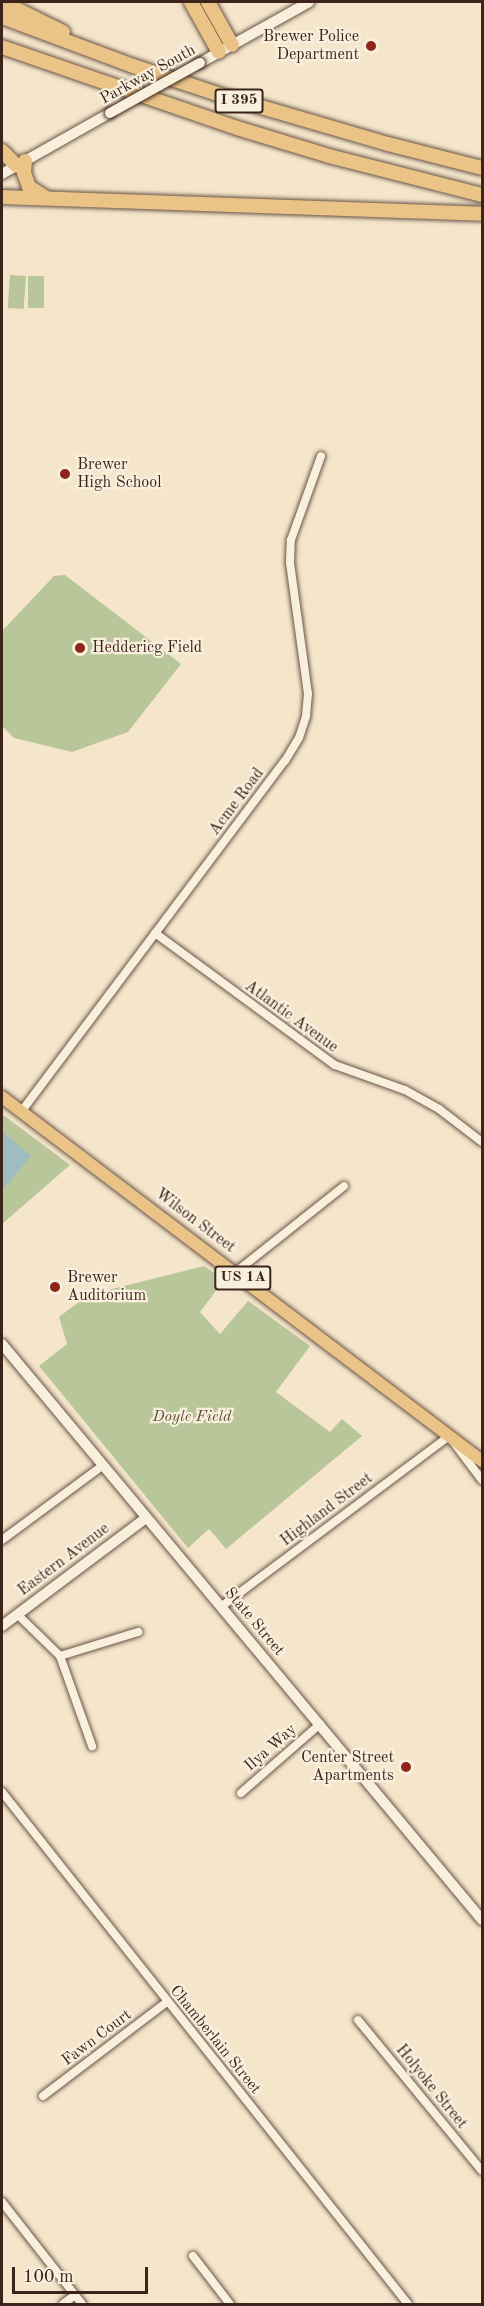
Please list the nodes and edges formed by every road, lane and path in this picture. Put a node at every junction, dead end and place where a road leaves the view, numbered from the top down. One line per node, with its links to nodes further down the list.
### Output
1 (2, 2): 9 (highway)
2 (191, 2): 8 (highway)
3 (207, 2): 6 (highway)
4 (309, 2): 6 (main road, Parkway South)
5 (2, 17): 9 (highway, I 395)
6 (232, 45): 8 (main road, Parkway South)
7 (2, 47): 14 (highway, I 395)
8 (219, 52): 11 (main road, Parkway South, bridge)
9 (133, 66): 12 (highway, I 395)
10 (2, 151): 11 (highway)
11 (21, 163): 13 (main road, Parkway South); 16 (highway)
12 (483, 168)
13 (2, 174)
14 (483, 195)
15 (2, 197): 16 (highway)
16 (51, 199): 17 (highway)
17 (483, 214)
18 (321, 456): 19 (street, Acme Road)
19 (155, 933): 21 (street, Acme Road); 22 (street, Atlantic Avenue)
20 (2, 1097): 21 (main road, Wilson Street / US 1A)
21 (21, 1112): 24 (main road, Wilson Street / US 1A)
22 (483, 1142)
23 (344, 1186): 24 (street)
24 (236, 1272): 26 (main road, Wilson Street / US 1A)
25 (2, 1344): 28 (main road, State Street)
26 (449, 1436): 27 (main road, Wilson Street / US 1A); 29 (street); 32 (street, Highland Street)
27 (483, 1461)
28 (102, 1466): 30 (main road, State Street); 31 (street)
29 (483, 1480)
30 (146, 1518): 32 (main road, State Street); 33 (main road, Eastern Avenue)
31 (2, 1540)
32 (222, 1606): 37 (main road, State Street)
33 (17, 1614): 34 (main road, Eastern Avenue); 36 (street)
34 (2, 1626)
35 (138, 1632): 36 (street)
36 (60, 1656): 38 (street)
37 (320, 1724): 40 (street, Ilya Way); 41 (main road, State Street)
38 (92, 1746)
39 (2, 1792): 42 (street, Chamberlain Street)
40 (241, 1792)
41 (483, 1920)
42 (167, 2002): 44 (street, Fawn Court); 52 (street, Chamberlain Street)
43 (358, 2020): 45 (street, Holyoke Street)
44 (43, 2096)
45 (483, 2171)
46 (2, 2202): 48 (street)
47 (193, 2256): 51 (street)
48 (75, 2295): 49 (street); 50 (street)
49 (63, 2304)
50 (82, 2304)
51 (230, 2304)
52 (408, 2304)

